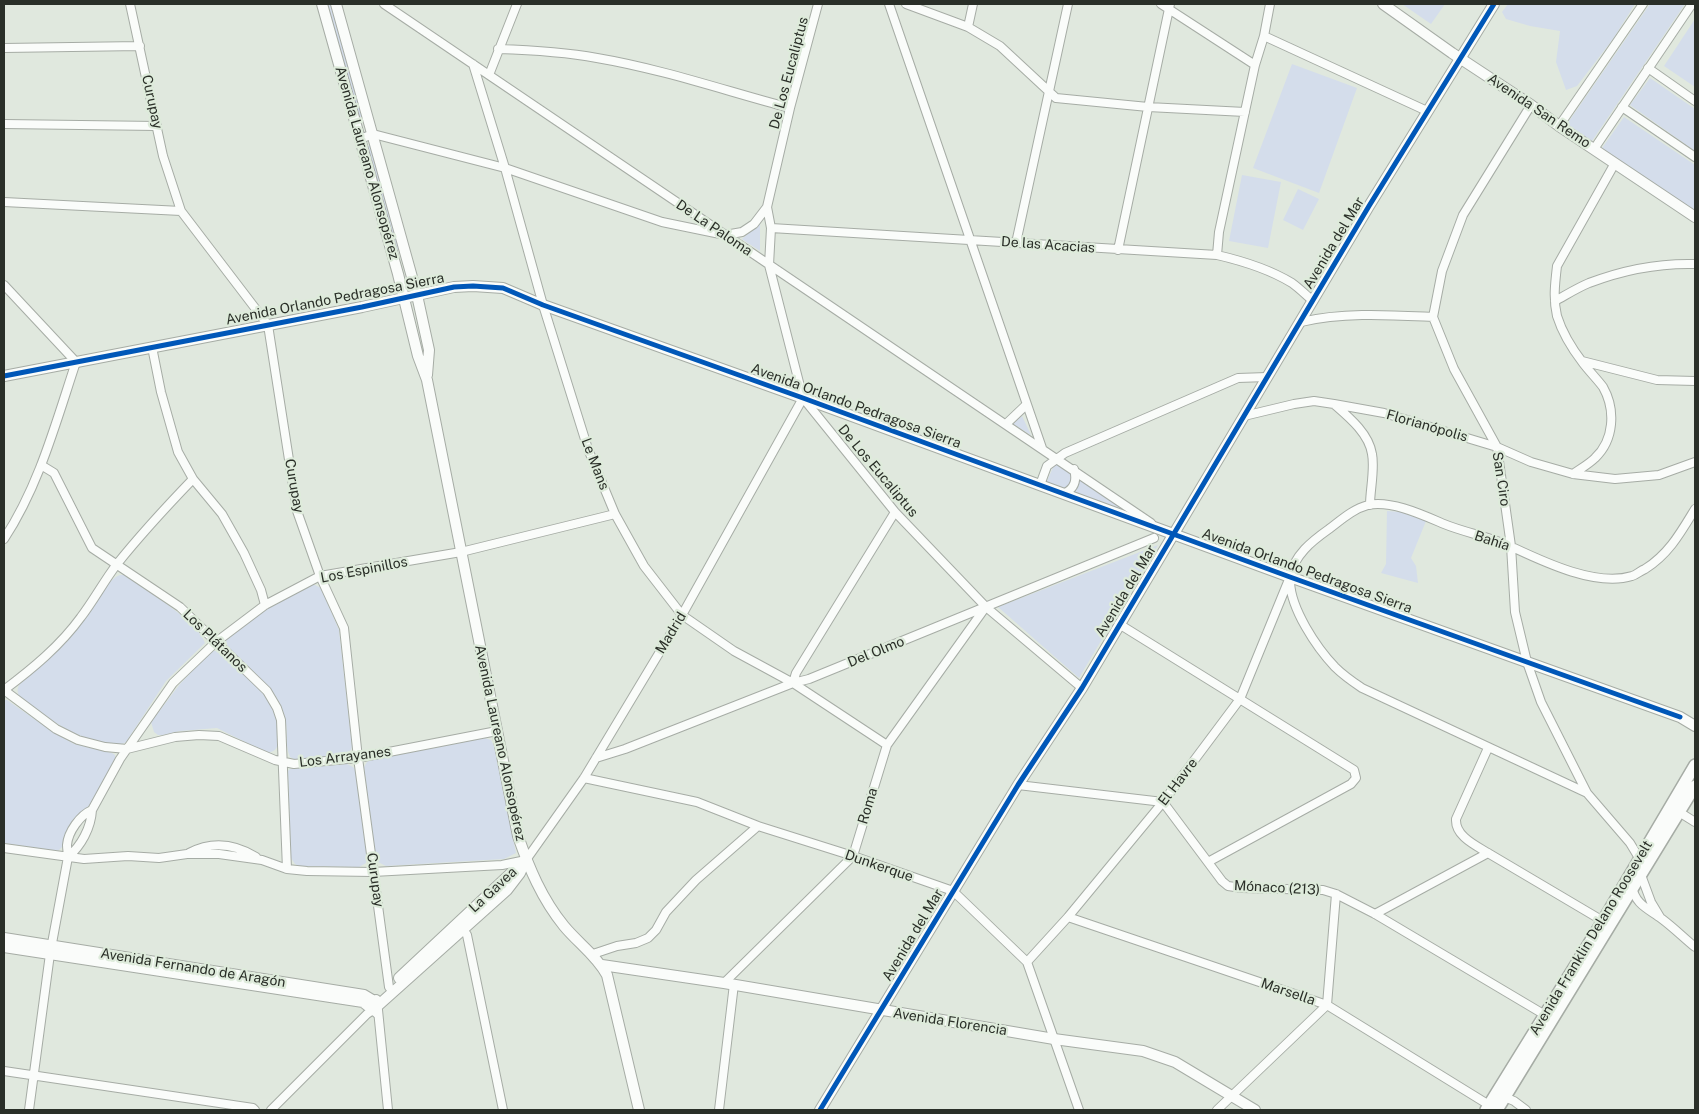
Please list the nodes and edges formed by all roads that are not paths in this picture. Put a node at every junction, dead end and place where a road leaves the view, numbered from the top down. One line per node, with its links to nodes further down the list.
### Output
1 (130, 4): 20 (street, Curupay)
2 (322, 4): 40 (street, Avenida Laureano Alonsopérez)
3 (336, 4): 39 (street, Avenida Laureano Alonsopérez)
4 (384, 4): 24 (street, De La Paloma)
5 (517, 4): 22 (street)
6 (818, 4): 33 (street, De Los Eucaliptus)
7 (889, 4): 51 (street)
8 (906, 4): 18 (street)
9 (973, 4): 18 (street)
10 (1068, 4): 28 (street)
11 (1161, 4): 17 (street)
12 (1270, 4): 19 (street)
13 (1383, 4): 23 (street, Avenida San Remo)
14 (1494, 4): 23 (street, Avenida del Mar)
15 (1643, 4): 38 (street)
16 (1692, 4): 26 (street)
17 (1169, 6): 25 (street); 31 (street)
18 (968, 26): 28 (street)
19 (1264, 36): 25 (street); 34 (street)
20 (140, 46): 21 (street); 37 (street, Curupay)
21 (4, 48)
22 (498, 49): 27 (street); 33 (street)
23 (1461, 58): 30 (street, Avenida San Remo); 34 (street, Avenida del Mar)
24 (473, 64): 27 (street, De La Paloma); 44 (street, Le Mans)
25 (1255, 65): 35 (street)
26 (1648, 68): 29 (street); 32 (street)
27 (489, 75): 50 (street, De La Paloma)
28 (1049, 92): 31 (street); 52 (street)
29 (1695, 101)
30 (1531, 104): 38 (street, Avenida San Remo); 65 (street)
31 (1148, 106): 35 (street); 53 (street)
32 (1622, 107): 41 (street); 42 (street)
33 (790, 108): 46 (street, De Los Eucaliptus)
34 (1427, 111): 62 (street, Avenida del Mar)
35 (1245, 112): 55 (street)
36 (4, 124): 37 (street)
37 (157, 126): 47 (street, Curupay)
38 (1559, 126): 41 (street, Avenida San Remo)
39 (373, 134): 40 (street); 44 (street); 54 (street, Avenida Laureano Alonsopérez)
40 (360, 138): 56 (street, Avenida Laureano Alonsopérez)
41 (1594, 149): 43 (street, Avenida San Remo)
42 (1695, 157)
43 (1615, 163): 48 (street, Avenida San Remo); 63 (street)
44 (505, 168): 50 (street); 64 (street, Le Mans)
45 (4, 202): 47 (street)
46 (767, 207): 49 (street, De Los Eucaliptus); 50 (street)
47 (181, 212): 67 (street, Curupay)
48 (1695, 218)
49 (771, 228): 51 (street, De las Acacias); 58 (street, De Los Eucaliptus)
50 (725, 235): 58 (street, De La Paloma)
51 (971, 241): 52 (street, De las Acacias); 79 (street)
52 (1016, 243): 53 (street, De las Acacias)
53 (1118, 250): 55 (street, De las Acacias)
54 (406, 254): 56 (street); 60 (street, Avenida Laureano Alonsopérez)
55 (1217, 255): 62 (street, De las Acacias)
56 (394, 258): 61 (street, Avenida Laureano Alonsopérez)
57 (1695, 264): 63 (street)
58 (769, 265): 77 (street, De Los Eucaliptus); 81 (street, De La Paloma)
59 (4, 284): 71 (street)
60 (417, 295): 61 (street, Avenida Orlando Pedragosa Sierra); 64 (street, Avenida Orlando Pedragosa Sierra); 68 (street, Avenida Laureano Alonsopérez)
61 (404, 297): 67 (street, Avenida Orlando Pedragosa Sierra); 69 (street, Avenida Laureano Alonsopérez)
62 (1313, 301): 66 (street, Avenida del Mar)
63 (1555, 301): 72 (street)
64 (543, 305): 77 (street, Avenida Orlando Pedragosa Sierra); 96 (street, Le Mans)
65 (1433, 318): 66 (street); 82 (street, San Ciro)
66 (1300, 322): 74 (street, Avenida del Mar)
67 (268, 325): 70 (street, Avenida Orlando Pedragosa Sierra); 104 (street, Curupay)
68 (426, 337): 69 (street); 75 (street, Avenida Laureano Alonsopérez)
69 (415, 340): 75 (street, Avenida Laureano Alonsopérez)
70 (152, 347): 71 (street, Avenida Orlando Pedragosa Sierra); 90 (street)
71 (76, 362): 73 (street, Avenida Orlando Pedragosa Sierra); 86 (street)
72 (1582, 362): 76 (street); 89 (street)
73 (4, 376)
74 (1267, 377): 80 (street, Avenida del Mar); 84 (street)
75 (427, 380): 102 (street, Avenida Laureano Alonsopérez)
76 (1695, 381)
77 (803, 398): 91 (street, Avenida Orlando Pedragosa Sierra); 95 (street, De Los Eucaliptus); 108 (street, Madrid)
78 (1334, 404): 80 (street, Florianópolis); 82 (street, Florianópolis); 93 (street)
79 (1026, 405): 81 (street); 83 (street)
80 (1244, 416): 98 (street, Avenida del Mar)
81 (1006, 424): 83 (street, De La Paloma)
82 (1497, 447): 89 (street, Florianópolis); 101 (street, San Ciro)
83 (1044, 449): 84 (street, De La Paloma); 87 (street)
84 (1056, 458): 87 (street); 88 (street, De La Paloma)
85 (1695, 462): 89 (street, Florianópolis)
86 (41, 464): 100 (street); 103 (street, Los Plátanos)
87 (1047, 466): 91 (street)
88 (1074, 469): 92 (street); 97 (street, De La Paloma)
89 (1573, 474)
90 (193, 479): 103 (street); 106 (street)
91 (1040, 485): 92 (street, Avenida Orlando Pedragosa Sierra)
92 (1065, 493): 97 (street, Avenida Orlando Pedragosa Sierra)
93 (1370, 505): 101 (street, Bahía); 105 (street, Bahía)
94 (1695, 509): 101 (street, Bahía)
95 (895, 512): 107 (street, De Los Eucaliptus); 112 (street)
96 (615, 514): 102 (street, Los Espinillos); 108 (street, Le Mans)
97 (1158, 528): 98 (street, Avenida Orlando Pedragosa Sierra)
98 (1173, 534): 105 (street, Avenida Orlando Pedragosa Sierra); 109 (street, Avenida del Mar)
99 (1154, 538): 107 (street, Del Olmo)
100 (4, 539)
101 (1511, 546): 111 (street, San Ciro)
102 (461, 552): 104 (street, Los Espinillos); 119 (street, Avenida Laureano Alonsopérez)
103 (117, 564): 110 (street, Los Plátanos); 114 (street)
104 (320, 576): 106 (street, Los Espinillos); 123 (street, Curupay)
105 (1290, 577): 111 (street, Avenida Orlando Pedragosa Sierra); 115 (street, El Havre); 121 (street)
106 (266, 605): 110 (street, Los Espinillos)
107 (986, 607): 112 (street, Del Olmo); 113 (street, De Los Eucaliptus); 120 (street, Roma)
108 (682, 615): 112 (street, Le Mans); 124 (street, Madrid)
109 (1119, 624): 113 (street, Avenida del Mar); 115 (street)
110 (216, 642): 122 (street, Los Espinillos); 125 (street, Los Plátanos)
111 (1527, 662): 116 (street, Avenida Orlando Pedragosa Sierra); 130 (street, San Ciro)
112 (793, 683): 120 (street, Le Mans); 124 (street, Del Olmo)
113 (1082, 688): 128 (street, Avenida del Mar)
114 (4, 690): 122 (street, Los Arrayanes)
115 (1240, 699): 131 (street, El Havre); 142 (street)
116 (1680, 717): 117 (street, Avenida Orlando Pedragosa Sierra); 118 (street, Avenida Orlando Pedragosa Sierra)
117 (1695, 718)
118 (1695, 726)
119 (497, 731): 123 (street, Los Arrayanes); 141 (street, Avenida Laureano Alonsopérez)
120 (887, 745): 139 (street, Roma)
121 (1488, 748): 130 (street); 137 (street)
122 (127, 749): 125 (street, Los Arrayanes); 132 (street, Los Espinillos)
123 (358, 758): 125 (street, Los Arrayanes); 144 (street, Curupay)
124 (596, 758): 127 (street, Madrid)
125 (283, 763): 143 (street, Los Plátanos)
126 (1695, 765): 138 (main road, Avenida Franklin Delano Roosevelt)
127 (584, 778): 135 (street, Dunkerque); 141 (street, Madrid)
128 (1018, 784): 131 (street); 147 (street, Avenida del Mar)
129 (1695, 786): 133 (main road, Avenida Franklin Delano Roosevelt)
130 (1587, 793): 138 (street, San Ciro)
131 (1163, 802): 142 (street, Mónaco (213)); 150 (street, El Havre)
132 (92, 810): 140 (street, Los Espinillos); 140 (street, Los Espinillos)
133 (1679, 812): 134 (street); 145 (main road, Avenida Franklin Delano Roosevelt)
134 (1695, 822)
135 (758, 826): 139 (street, Dunkerque); 158 (street)
136 (4, 848): 140 (street)
137 (1488, 853): 149 (street); 152 (street)
138 (1642, 853): 146 (street); 152 (main road, Avenida Franklin Delano Roosevelt)
139 (853, 856): 147 (street, Dunkerque); 161 (street, Roma)
140 (68, 857): 143 (street); 157 (street, Los Espinillos)
141 (526, 860): 144 (street); 153 (street, La Gavea); 158 (street, Avenida Laureano Alonsopérez)
142 (1208, 862): 148 (street, Mónaco (213))
143 (287, 869): 144 (street)
144 (373, 872): 162 (street, Curupay)
145 (1641, 875): 146 (main road, Avenida Franklin Delano Roosevelt); 151 (street)
146 (1632, 889): 151 (street); 170 (main road, Avenida Franklin Delano Roosevelt)
147 (953, 891): 159 (street, Dunkerque); 165 (street, Avenida del Mar)
148 (1336, 894): 149 (street, Mónaco (213)); 163 (street)
149 (1375, 914): 166 (street, Mónaco (213))
150 (1068, 917): 159 (street, El Havre); 163 (street, Marsella)
151 (1660, 917): 156 (street)
152 (1603, 921): 166 (main road, Avenida Franklin Delano Roosevelt)
153 (461, 926): 162 (street, La Gavea); 177 (street)
154 (4, 938): 157 (street, Avenida Fernando de Aragón)
155 (4, 947): 157 (street, Avenida Fernando de Aragón)
156 (1695, 947)
157 (51, 950): 164 (street, Avenida Fernando de Aragón); 169 (street, Los Espinillos)
158 (593, 954): 160 (street, Avenida Laureano Alonsopérez)
159 (1027, 962): 167 (street, Dunkerque)
160 (602, 965): 161 (street, Avenida Florencia); 178 (street, Avenida Laureano Alonsopérez)
161 (729, 984): 165 (street, Avenida Florencia); 179 (street)
162 (391, 990): 164 (street, La Gavea)
163 (1327, 1005): 171 (street); 172 (street, Marsella)
164 (373, 1009): 175 (street, La Gavea); 176 (street)
165 (881, 1010): 167 (street, Avenida Florencia); 180 (street, Avenida del Mar)
166 (1545, 1015): 170 (main road, Avenida Franklin Delano Roosevelt)
167 (1054, 1039): 171 (street, Avenida Florencia); 181 (street, Dunkerque)
168 (4, 1071): 169 (street)
169 (33, 1076): 173 (street, Los Espinillos); 174 (street)
170 (1501, 1095): 172 (main road, Avenida Franklin Delano Roosevelt); 184 (street)
171 (1232, 1096): 182 (street); 183 (street, Avenida Florencia)
172 (1491, 1109)
173 (29, 1110)
174 (255, 1110)
175 (271, 1110)
176 (388, 1110)
177 (503, 1110)
178 (639, 1110)
179 (719, 1110)
180 (820, 1110)
181 (1079, 1110)
182 (1217, 1110)
183 (1255, 1110)
184 (1526, 1110)

